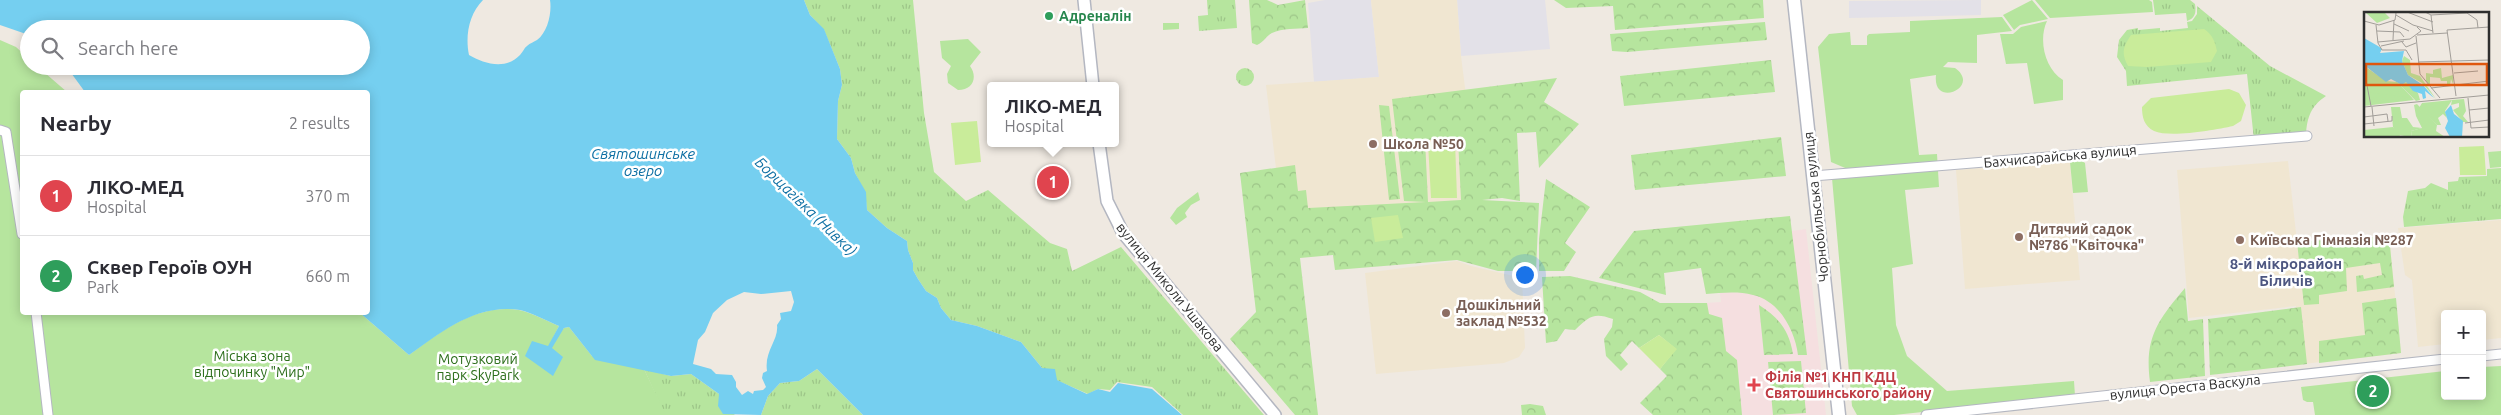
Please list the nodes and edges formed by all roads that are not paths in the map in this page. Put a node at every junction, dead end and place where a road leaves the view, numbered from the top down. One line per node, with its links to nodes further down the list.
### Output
1 (1084, 0): 3 (street)
2 (1794, 0): 7 (main road, Чорнобильська вулиця)
3 (1093, 82)
4 (0, 130): 8 (street)
5 (2307, 136): 7 (street, Бахчисарайська вулиця)
6 (1100, 147): 14 (street, вулиця Миколи Ушакова)
7 (1813, 176): 15 (main road, Чорнобильська вулиця)
8 (20, 221)
9 (36, 315): 13 (street)
10 (2501, 354): 11 (street)
11 (2486, 356)
12 (2441, 359): 16 (street, вулиця Ореста Васкула)
13 (48, 415)
14 (1275, 415)
15 (1839, 415)
16 (1926, 415)

